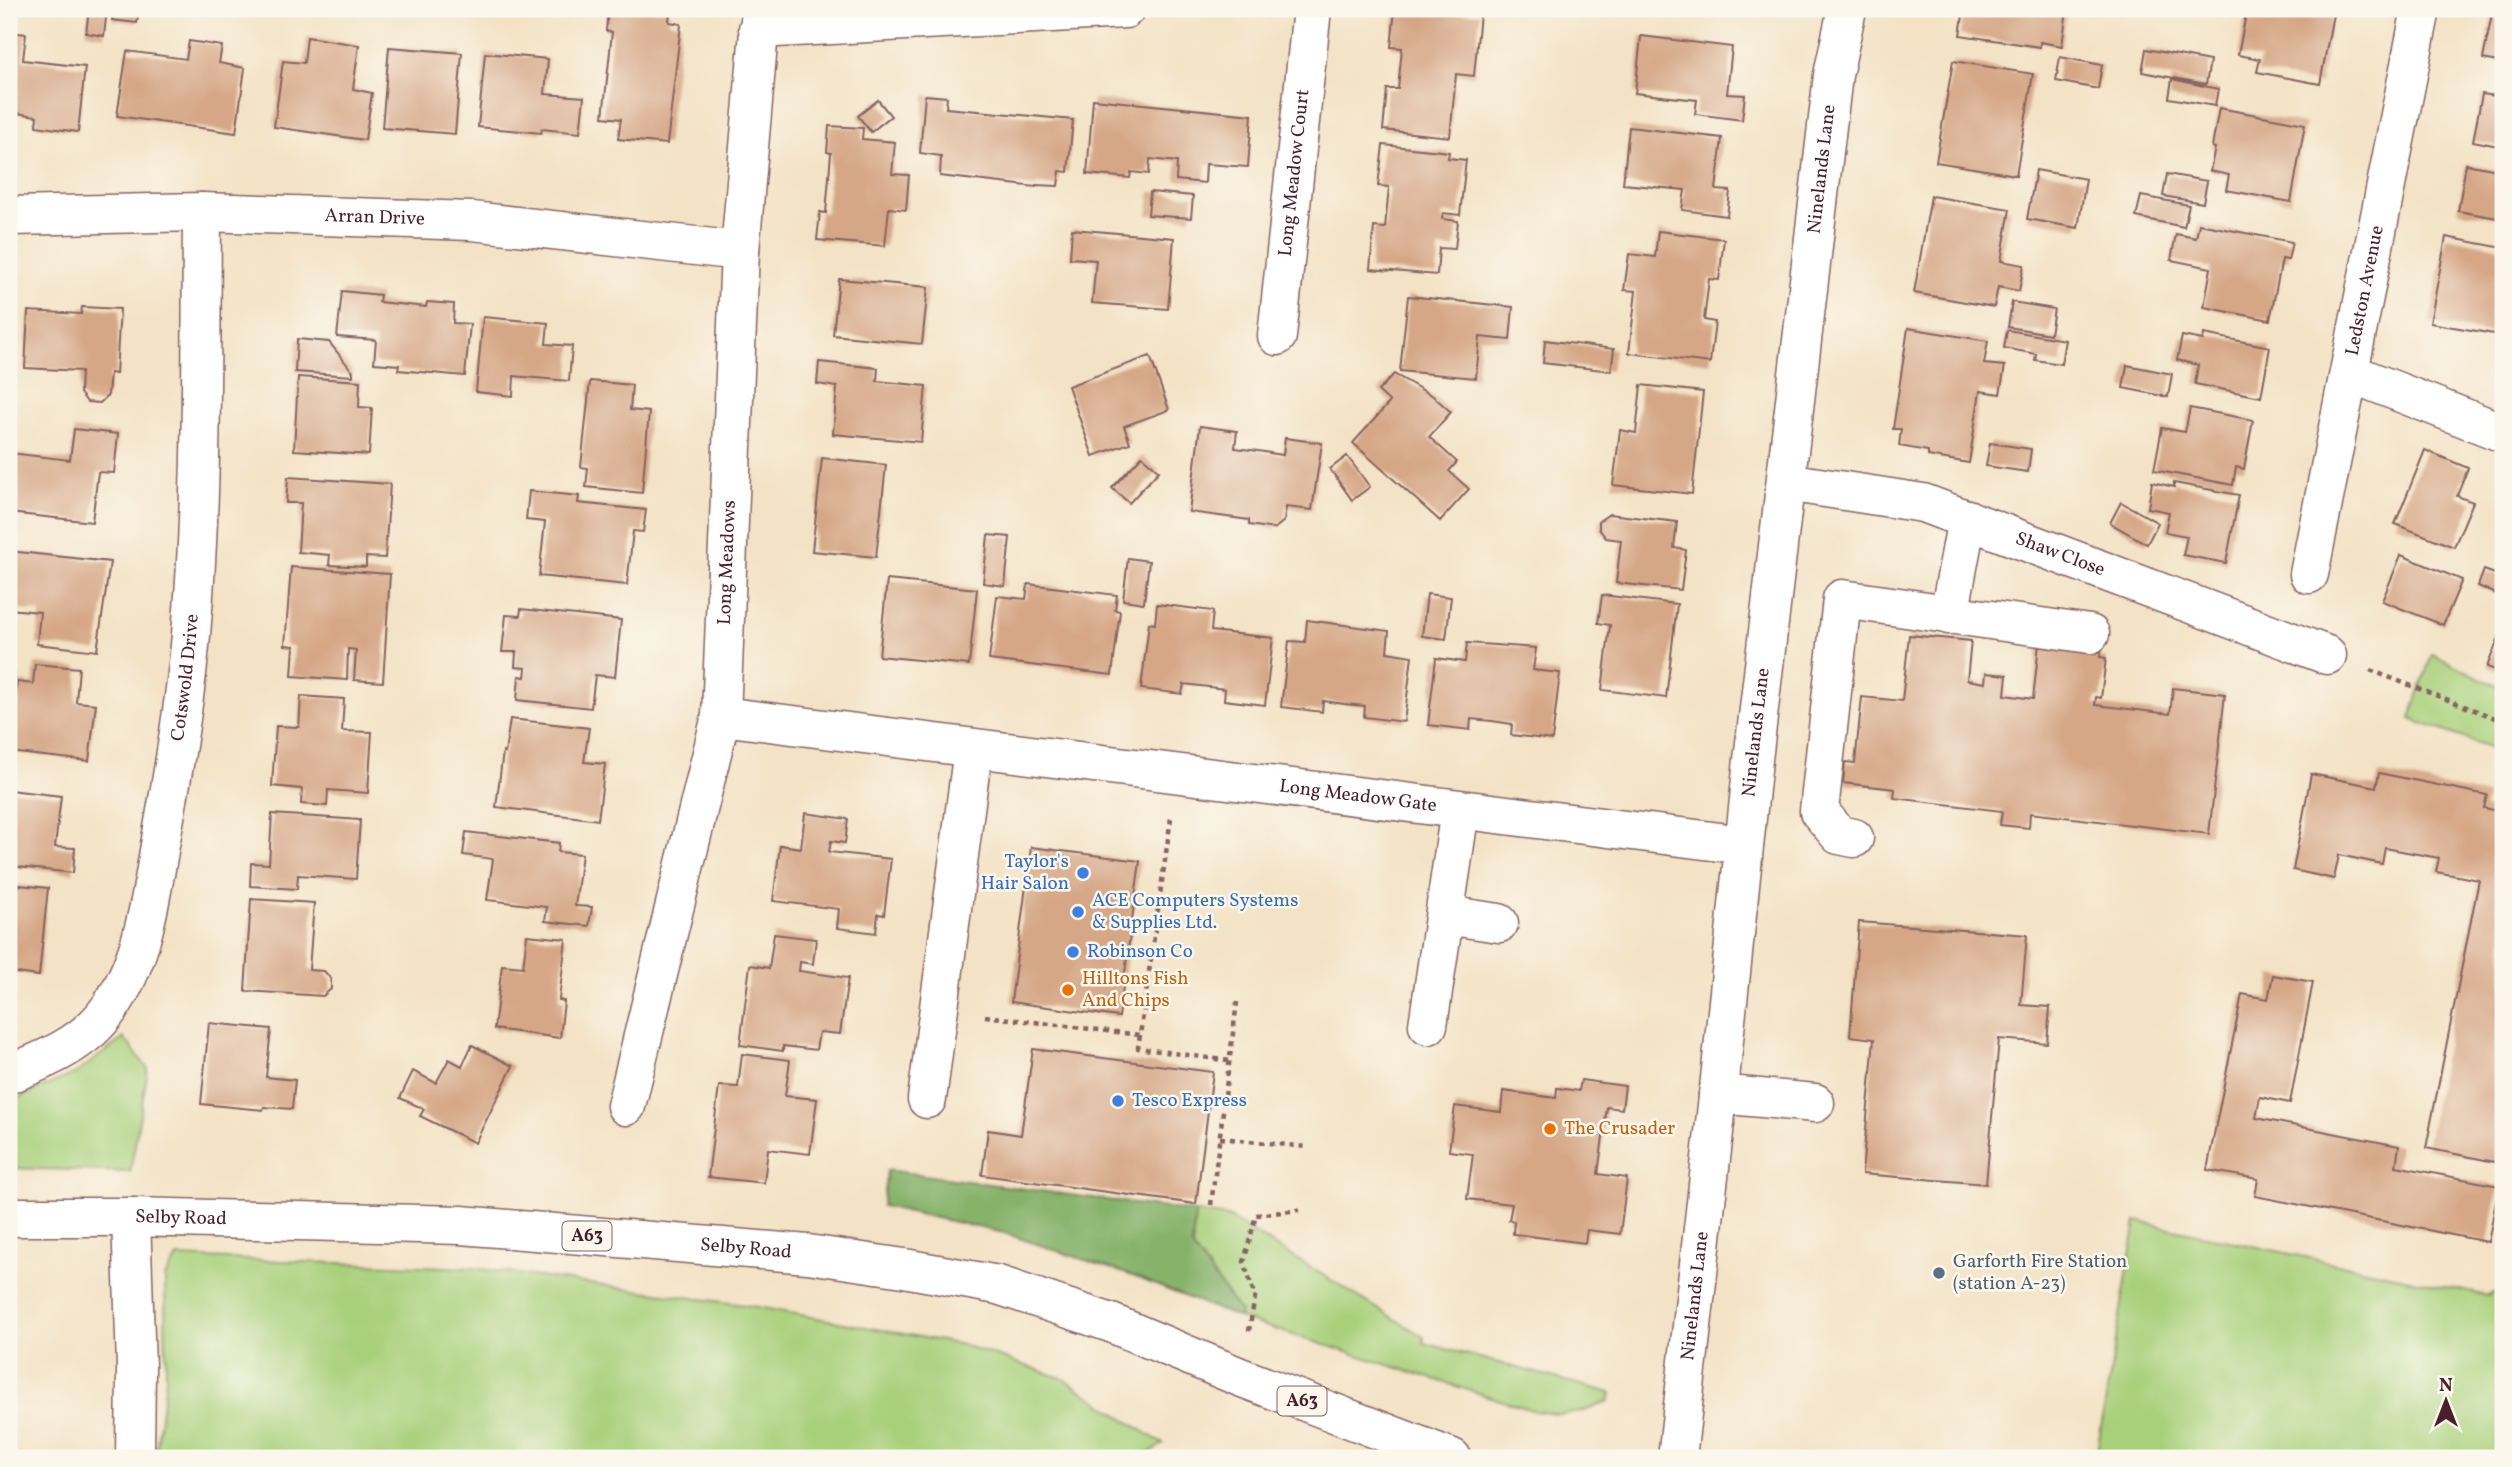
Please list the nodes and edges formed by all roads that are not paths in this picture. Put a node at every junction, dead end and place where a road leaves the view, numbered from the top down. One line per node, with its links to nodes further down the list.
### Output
1 (1125, 9): 5 (main road)
2 (1312, 9): 9 (main road, Long Meadow Court)
3 (1847, 9): 12 (main road, Ninelands Lane)
4 (2421, 9): 10 (main road, Ledston Avenue)
5 (759, 19): 8 (main road, Long Meadows)
6 (202, 212): 7 (main road, Arran Drive); 8 (main road, Arran Drive); 26 (main road, Cotswold Drive)
7 (9, 216)
8 (740, 251): 18 (main road, Long Meadows)
9 (1277, 336)
10 (2350, 373): 11 (main road); 14 (main road, Ledston Avenue)
11 (2503, 433)
12 (1786, 482): 13 (main road, Shaw Close); 22 (main road, Ninelands Lane)
13 (1967, 519): 15 (main road); 17 (main road, Shaw Close)
14 (2309, 574)
15 (1949, 615): 16 (main road); 21 (main road)
16 (2090, 634)
17 (2327, 655)
18 (721, 716): 19 (main road, Long Meadow Gate); 30 (main road, Long Meadows)
19 (973, 749): 20 (main road, Long Meadow Gate); 28 (main road)
20 (1460, 810): 22 (main road, Long Meadow Gate); 23 (main road)
21 (1854, 838)
22 (1744, 845): 27 (main road, Ninelands Lane)
23 (1445, 915): 24 (main road); 25 (main road)
24 (1499, 923)
25 (1428, 1025)
26 (9, 1074)
27 (1718, 1094): 29 (main road); 35 (main road, Ninelands Lane)
28 (927, 1099)
29 (1815, 1103)
30 (626, 1106)
31 (9, 1217): 32 (main road, Selby Road / A63)
32 (131, 1217): 33 (main road); 34 (main road, Selby Road / A63)
33 (135, 1458)
34 (1452, 1458)
35 (1677, 1458)

